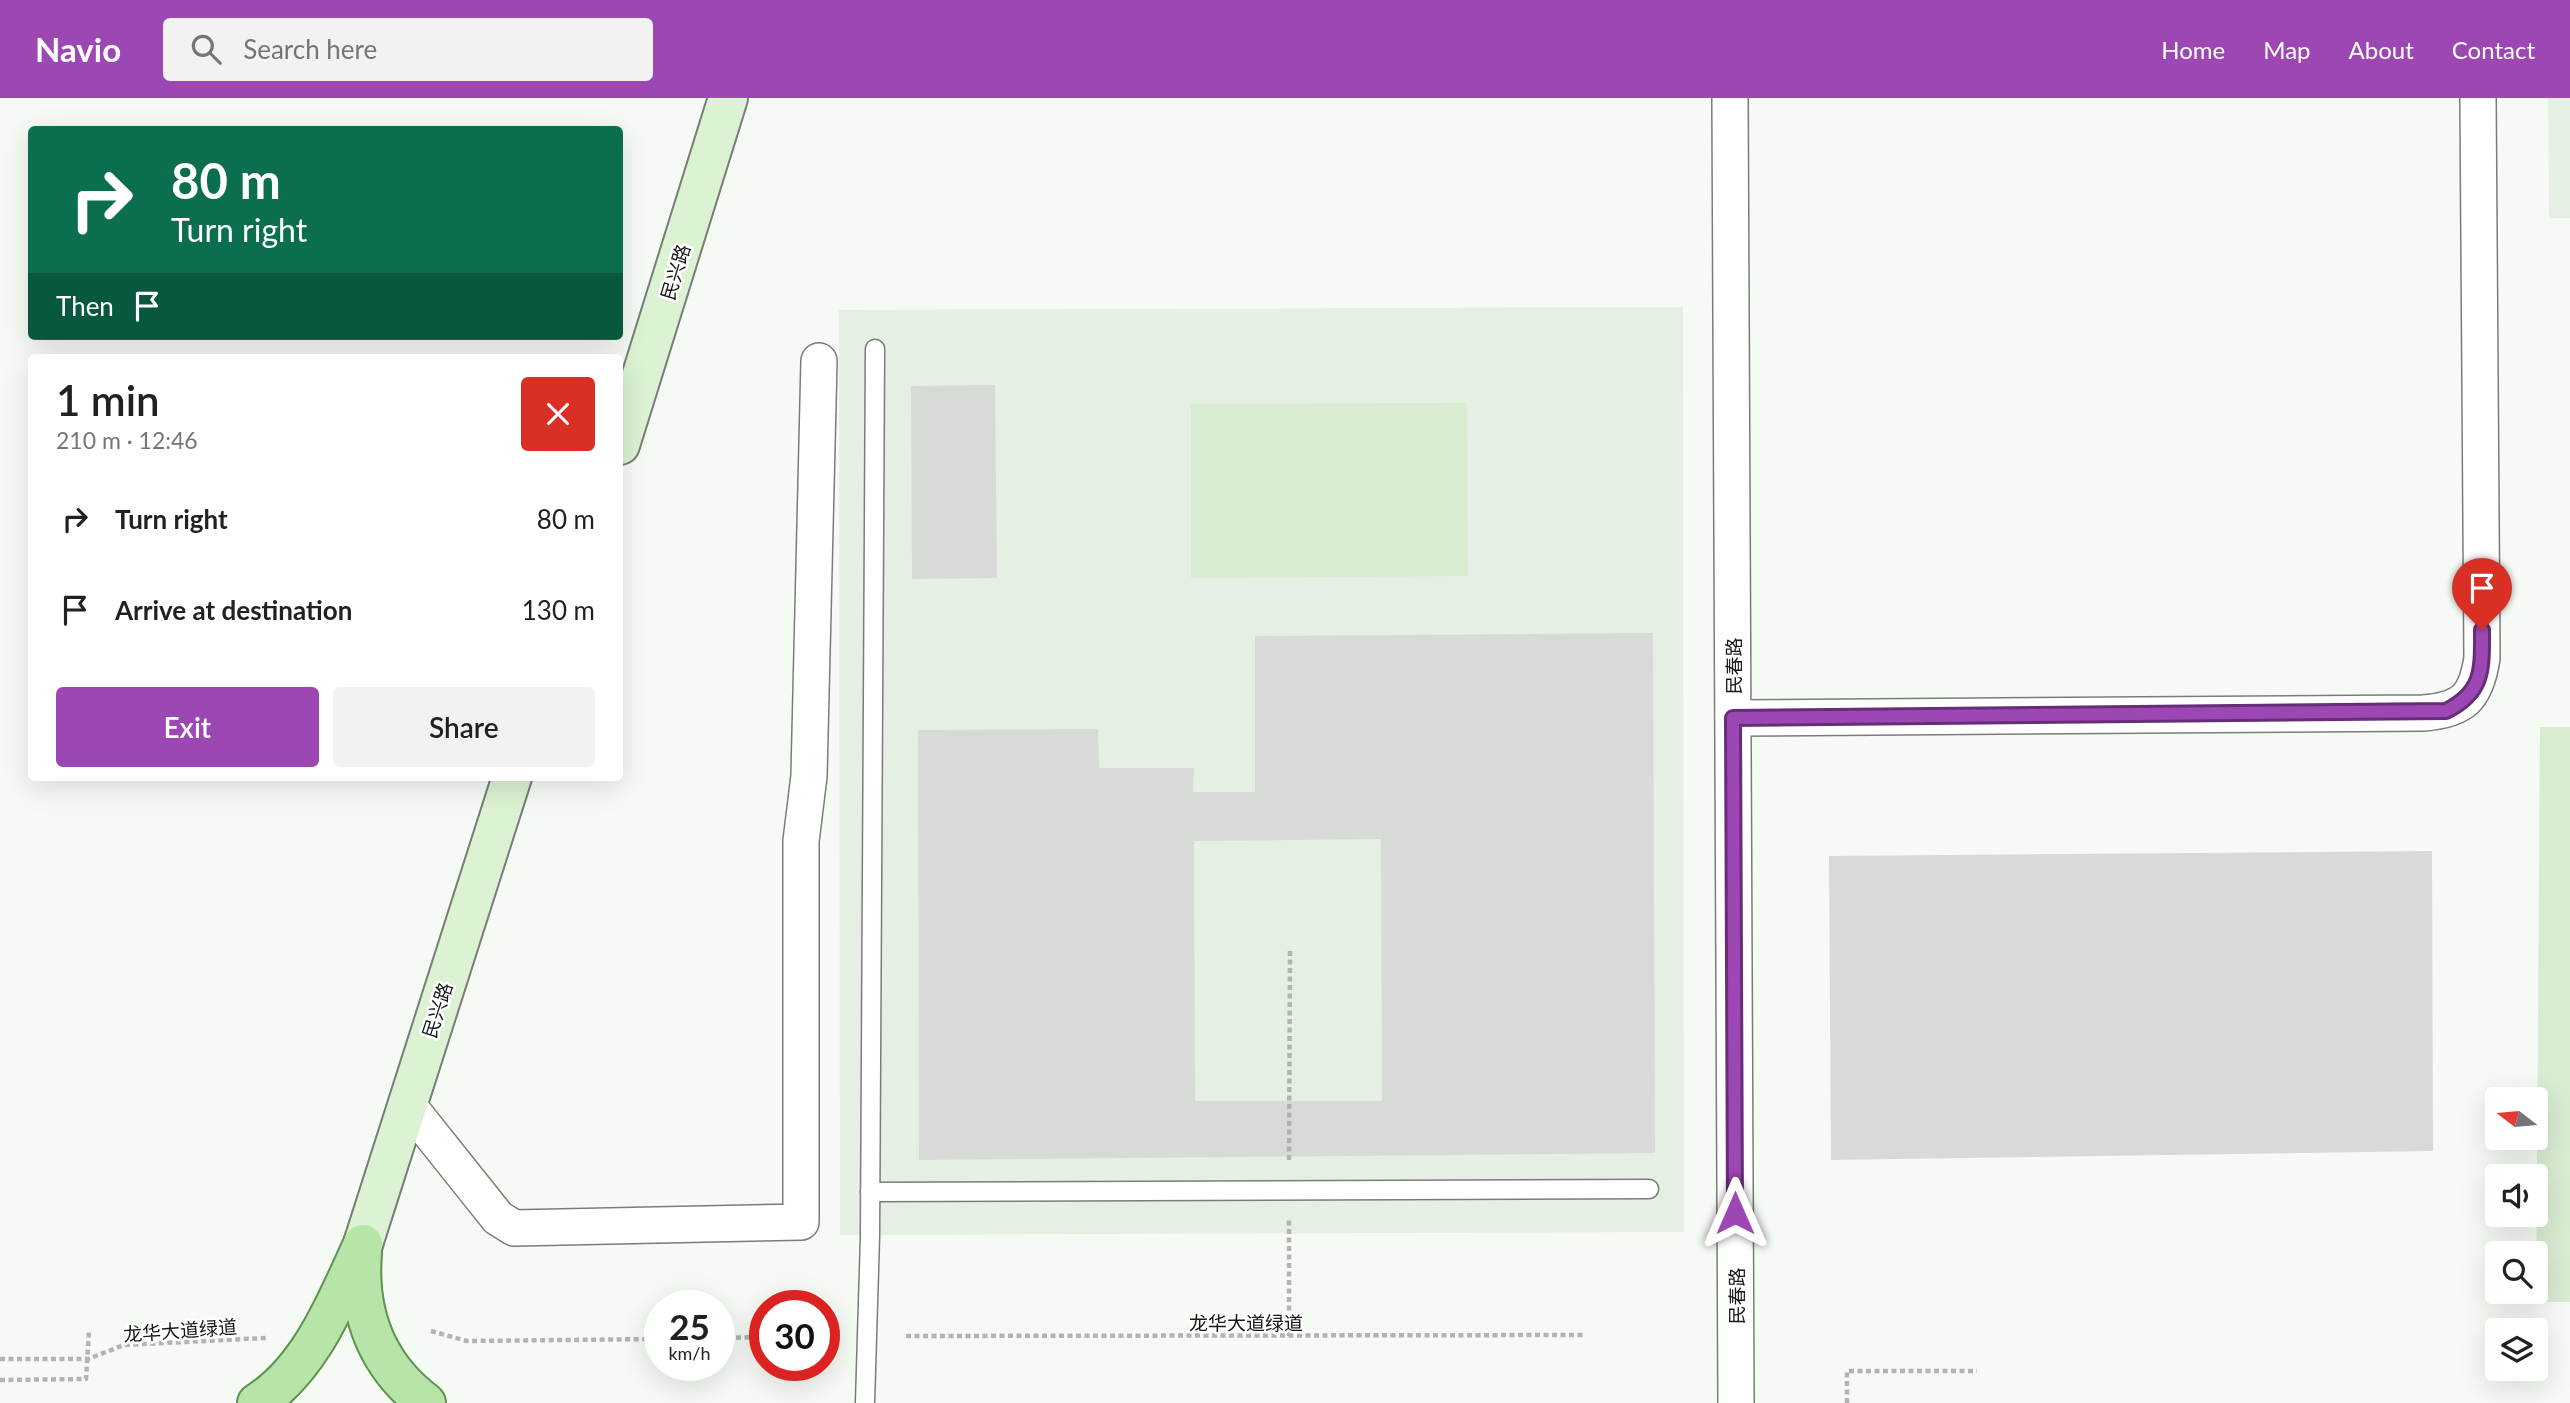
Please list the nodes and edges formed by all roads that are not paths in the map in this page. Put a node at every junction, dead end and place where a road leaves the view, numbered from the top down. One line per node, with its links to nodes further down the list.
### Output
1 (728, 98): 6 (street, 民兴路)
2 (1730, 98): 7 (street, 民春路)
3 (2477, 98): 7 (street)
4 (875, 349): 11 (lane)
5 (819, 361): 9 (street)
6 (623, 435)
7 (1733, 718): 16 (street, 民春路)
8 (511, 781): 9 (street, 民兴路)
9 (407, 1104): 12 (street, 民兴路)
10 (1649, 1189): 11 (lane)
11 (870, 1192): 15 (lane)
12 (363, 1244): 13 (main road); 14 (main road)
13 (257, 1403)
14 (426, 1403)
15 (865, 1403)
16 (1736, 1403)

